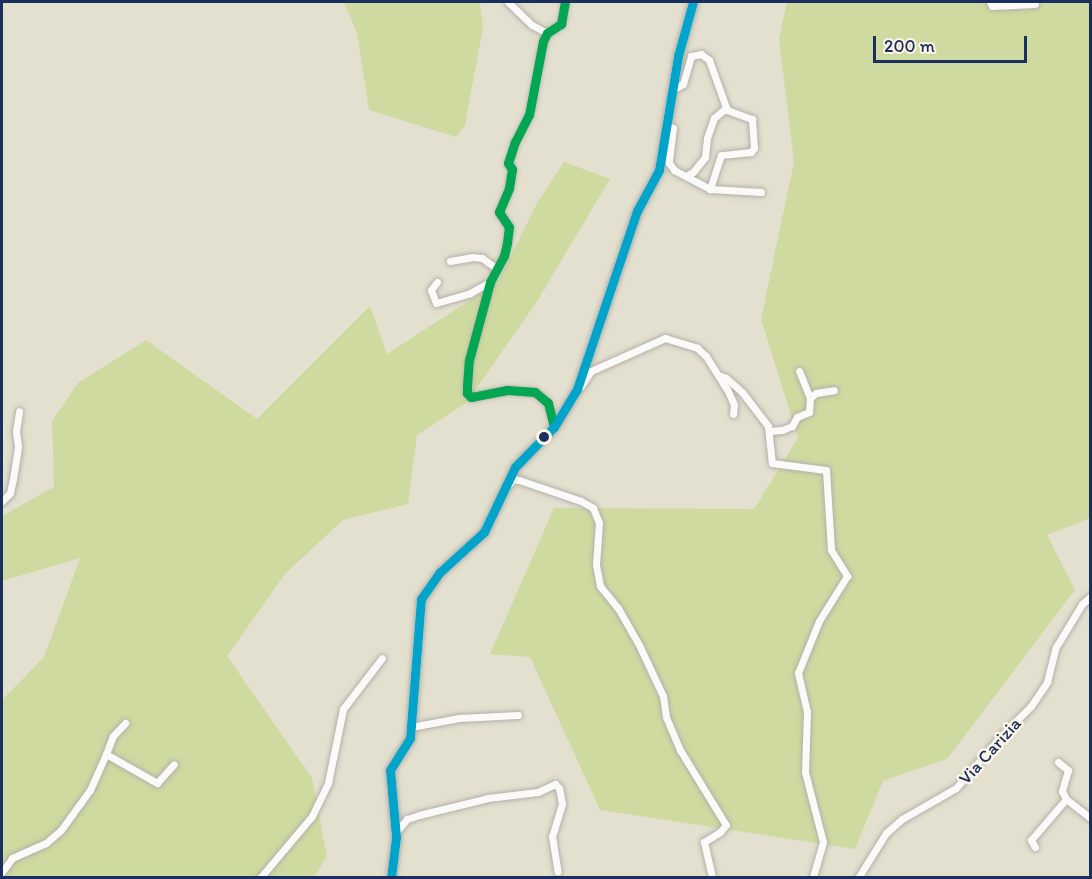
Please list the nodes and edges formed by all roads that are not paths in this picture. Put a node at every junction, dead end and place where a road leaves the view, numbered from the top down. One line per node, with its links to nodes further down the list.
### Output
1 (508, 2): 6 (street)
2 (565, 2): 6 (street)
3 (693, 2): 7 (main road)
4 (990, 2): 5 (street)
5 (1035, 3)
6 (547, 33): 14 (street)
7 (674, 89): 8 (street); 9 (main road)
8 (726, 108): 10 (street); 11 (street)
9 (668, 126): 10 (street); 19 (main road)
10 (686, 176): 11 (street)
11 (710, 189): 12 (street)
12 (761, 192)
13 (450, 261): 14 (street)
14 (497, 269): 16 (street)
15 (437, 282): 16 (street)
16 (490, 282): 24 (street)
17 (799, 371): 21 (street)
18 (718, 375): 19 (street); 23 (street); 25 (street)
19 (577, 389): 24 (main road)
20 (834, 390): 21 (street)
21 (810, 398): 25 (street)
22 (19, 411): 27 (street)
23 (733, 414)
24 (554, 427): 26 (main road)
25 (769, 431): 45 (street)
26 (507, 482): 32 (main road); 44 (street)
27 (2, 501)
28 (1090, 597): 46 (street, Via Carizia)
29 (382, 658): 42 (street)
30 (518, 716): 32 (street)
31 (124, 723): 33 (street)
32 (411, 727): 38 (main road)
33 (106, 754): 35 (street); 40 (street)
34 (1058, 762): 36 (street)
35 (174, 764)
36 (1066, 799): 37 (street); 39 (street)
37 (1090, 818)
38 (396, 832): 41 (street); 43 (main road)
39 (1035, 847)
40 (2, 872)
41 (558, 872)
42 (260, 878)
43 (390, 878)
44 (712, 878)
45 (813, 878)
46 (858, 878)

